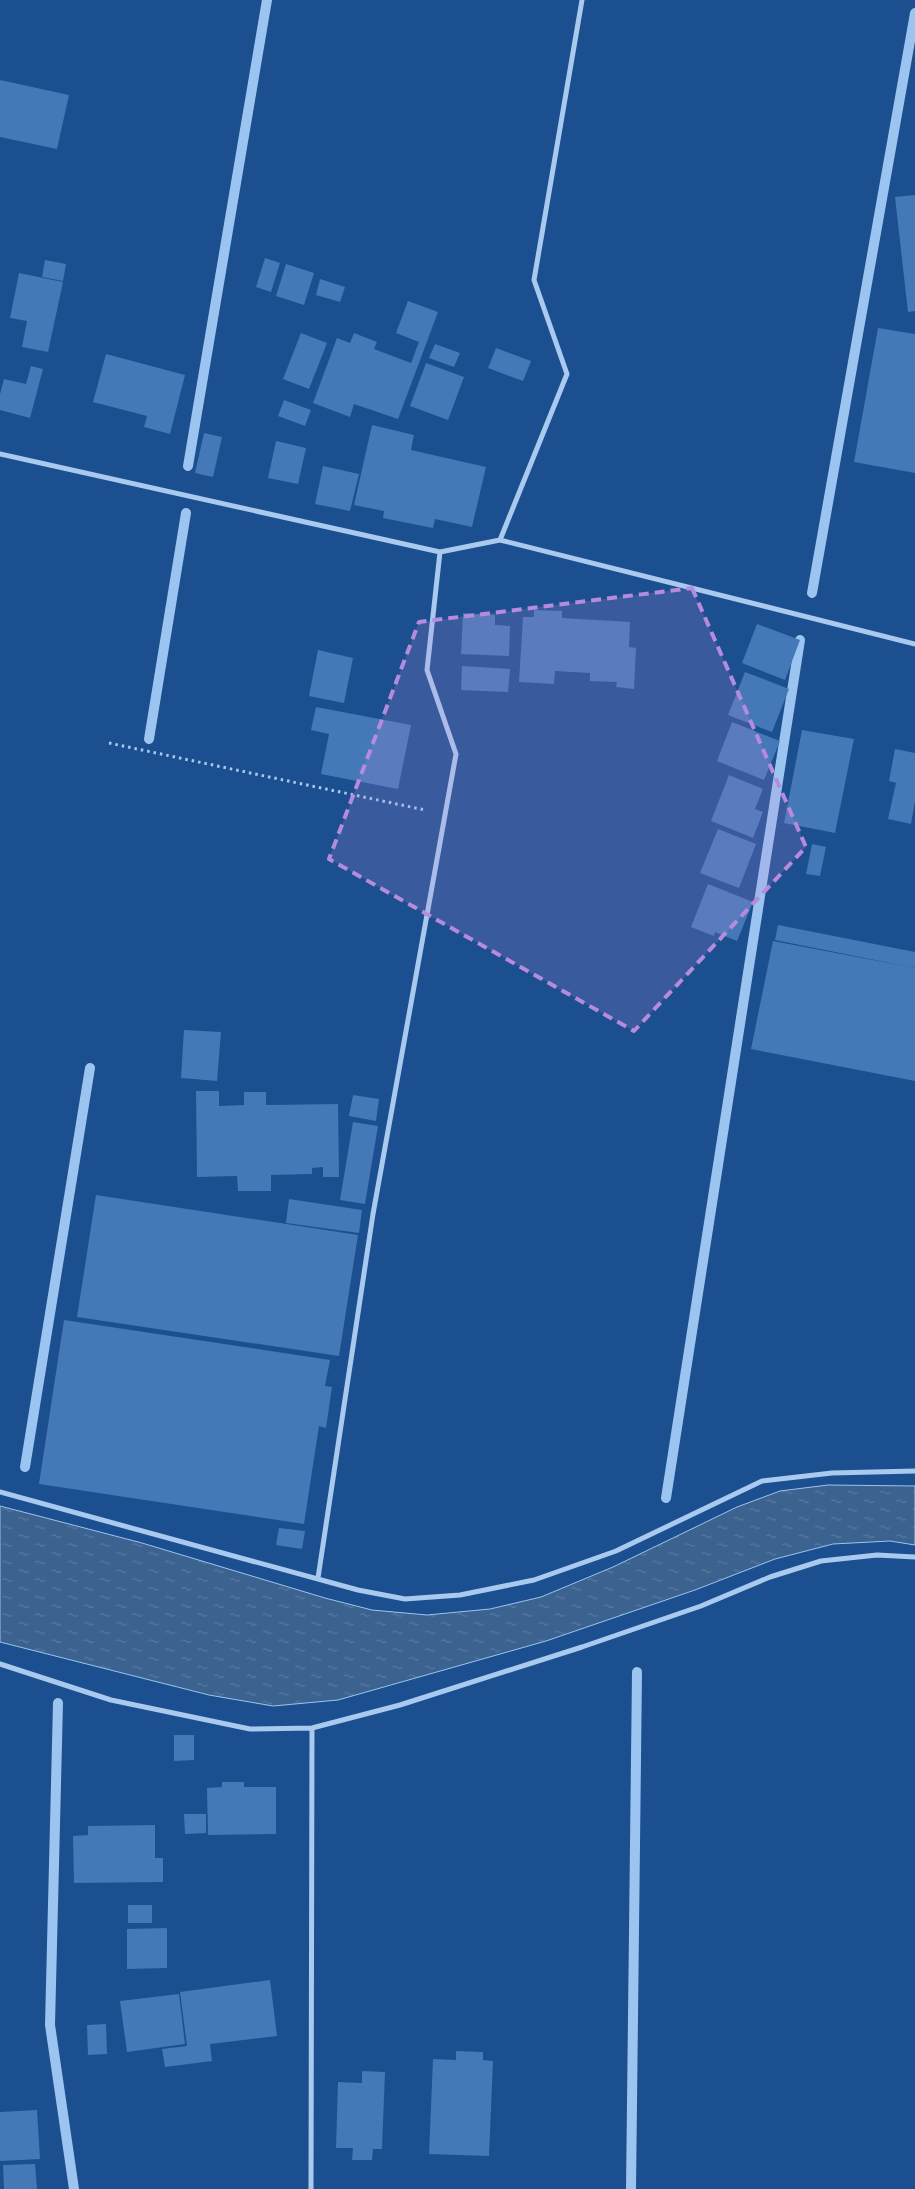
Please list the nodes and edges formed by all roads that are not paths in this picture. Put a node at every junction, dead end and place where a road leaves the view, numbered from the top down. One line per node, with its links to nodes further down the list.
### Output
1 (582, 0): 3 (street)
2 (0, 454): 4 (street)
3 (500, 540): 4 (street); 5 (street)
4 (440, 552): 9 (street)
5 (915, 644)
6 (915, 1471): 9 (street)
7 (0, 1492): 9 (street)
8 (915, 1557): 11 (street)
9 (318, 1578)
10 (0, 1664): 11 (street)
11 (312, 1728): 12 (street)
12 (310, 2189)

